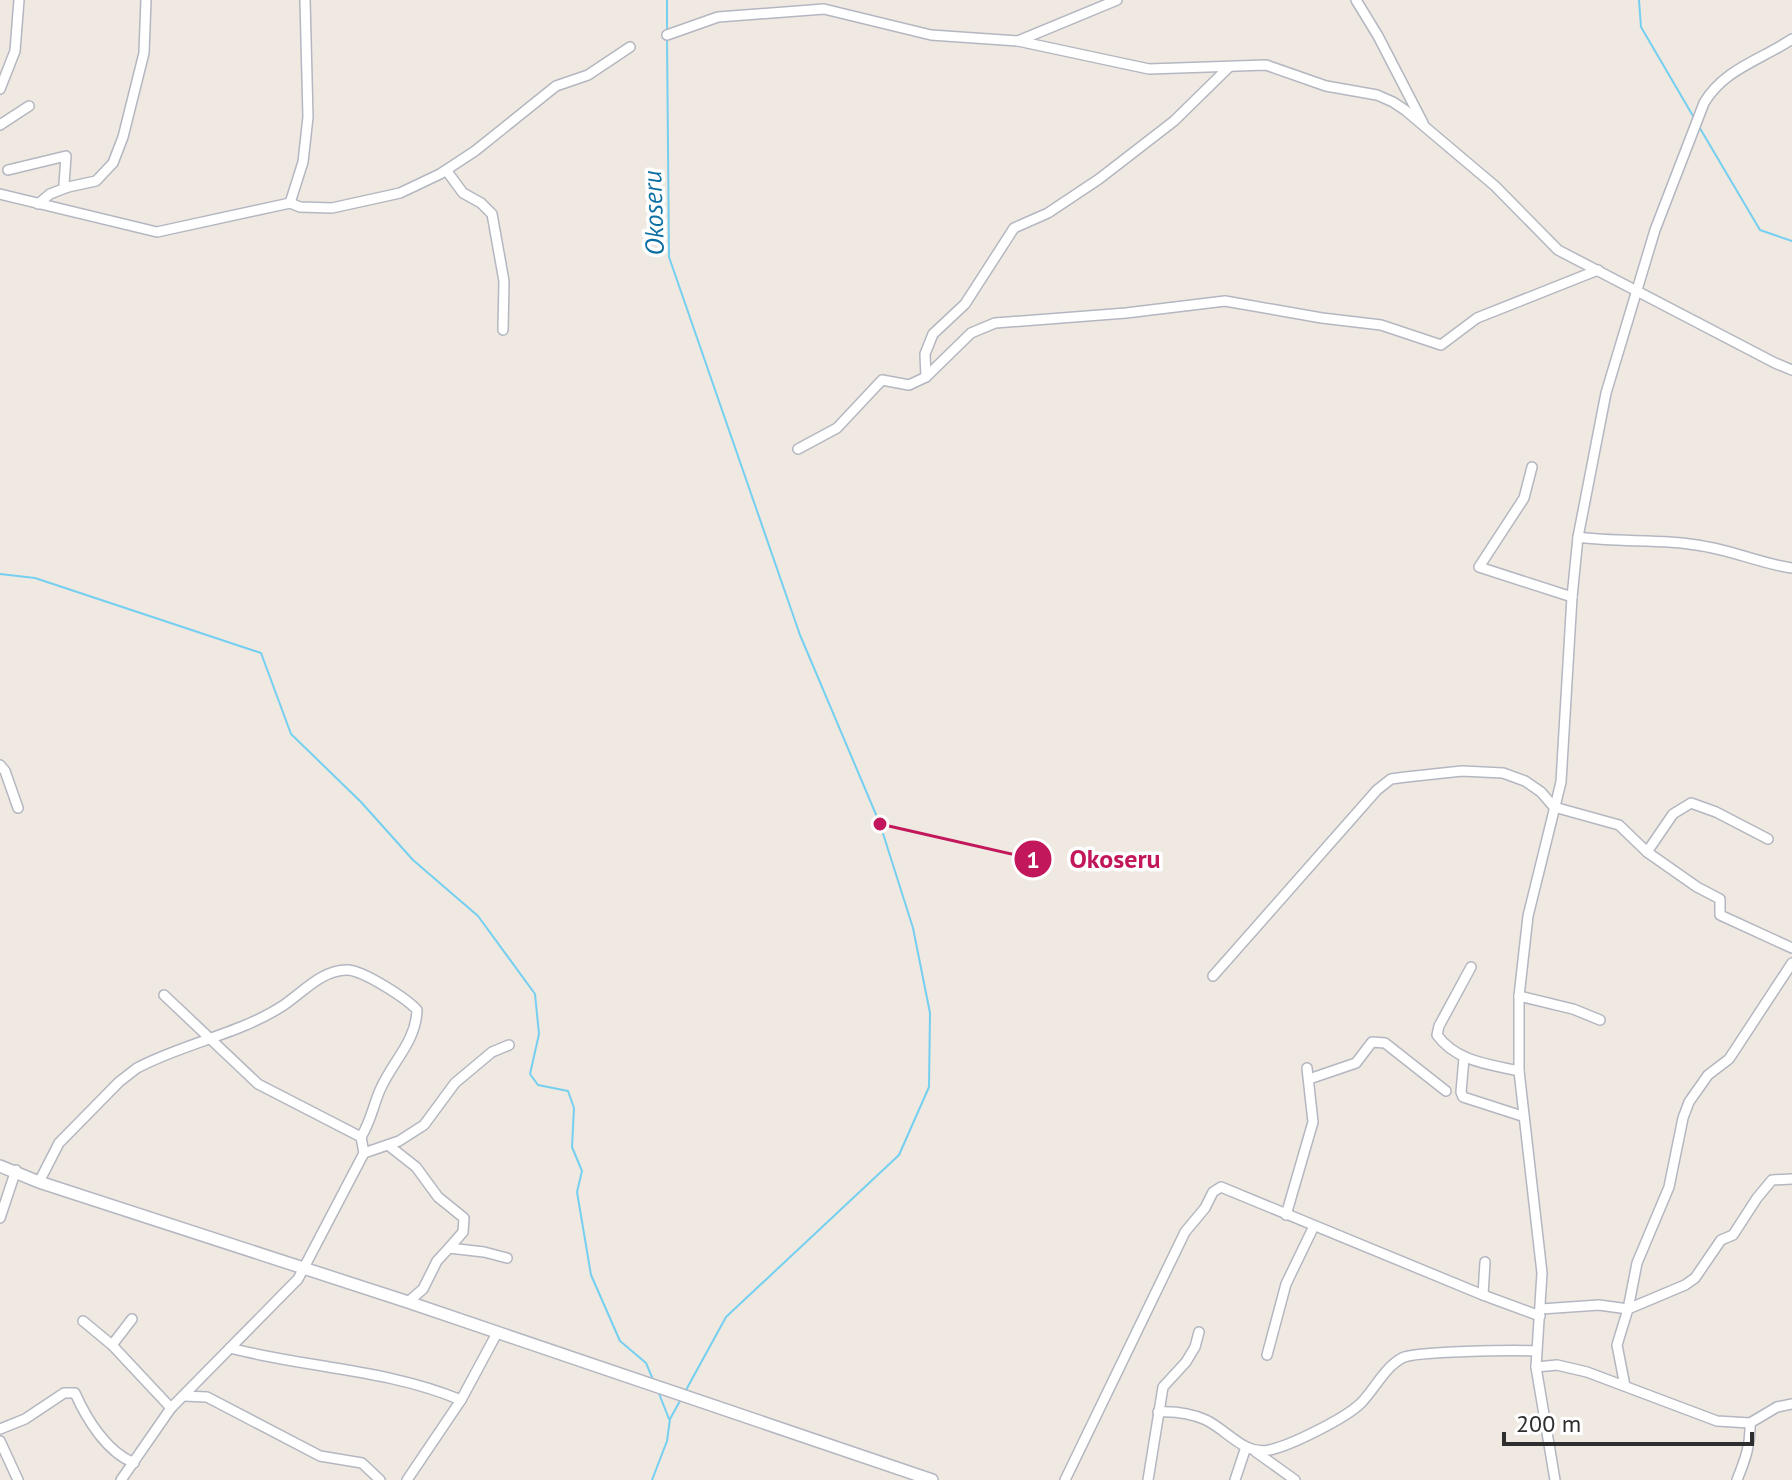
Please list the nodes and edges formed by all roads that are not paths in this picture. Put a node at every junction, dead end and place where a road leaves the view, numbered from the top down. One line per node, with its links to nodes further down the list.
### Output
1 (19, 0): 11 (street)
2 (146, 0): 17 (street)
3 (305, 0): 19 (street)
4 (1117, 0): 8 (street)
5 (1356, 0): 14 (street)
6 (667, 35): 8 (street)
7 (1792, 39): 22 (street)
8 (1018, 41): 10 (street)
9 (630, 47): 16 (street)
10 (1229, 67): 14 (street); 25 (street)
11 (0, 89)
12 (29, 106): 13 (street)
13 (0, 125)
14 (1426, 129): 21 (street)
15 (8, 170): 17 (street)
16 (446, 170): 19 (street); 23 (street)
17 (68, 187): 20 (street)
18 (0, 194): 20 (street)
19 (290, 203): 20 (street)
20 (38, 204)
21 (1598, 270): 22 (street); 25 (street)
22 (1637, 291): 24 (street); 28 (street)
23 (503, 330)
24 (1792, 370)
25 (926, 377): 26 (street)
26 (798, 449)
27 (1532, 467): 30 (street)
28 (1578, 537): 29 (street); 30 (street)
29 (1792, 568)
30 (1572, 597): 32 (street)
31 (0, 765): 33 (street)
32 (1554, 807): 35 (street); 39 (street); 41 (street)
33 (18, 808)
34 (1768, 839): 35 (street)
35 (1647, 852): 36 (street)
36 (1792, 948)
37 (1792, 963): 67 (street)
38 (1471, 967): 45 (street)
39 (1213, 976)
40 (164, 995): 43 (street)
41 (1519, 996): 42 (street); 47 (street)
42 (1600, 1020)
43 (212, 1038): 51 (street); 51 (street); 57 (street)
44 (509, 1045): 52 (street)
45 (1464, 1058): 47 (street); 50 (street)
46 (1307, 1068): 48 (street)
47 (1519, 1071): 50 (street)
48 (1309, 1079): 49 (street); 58 (street)
49 (1446, 1091)
50 (1522, 1116): 68 (street)
51 (361, 1137): 53 (street)
52 (388, 1145): 53 (street); 61 (street)
53 (364, 1153): 64 (street)
54 (0, 1166): 55 (street)
55 (16, 1170): 57 (street); 59 (street)
56 (1792, 1179): 67 (street)
57 (39, 1182): 64 (street)
58 (1286, 1215): 60 (street); 94 (street)
59 (0, 1218)
60 (1314, 1226): 65 (street); 76 (street)
61 (449, 1248): 62 (street); 66 (street)
62 (507, 1258)
63 (1485, 1262): 65 (street)
64 (304, 1268): 66 (street); 74 (street)
65 (1483, 1295): 68 (street)
66 (408, 1302): 72 (street)
67 (1628, 1309): 68 (street); 78 (street)
68 (1540, 1312): 75 (street)
69 (132, 1319): 73 (street)
70 (83, 1321): 73 (street)
71 (1199, 1332): 83 (street)
72 (497, 1333): 80 (street); 93 (street)
73 (112, 1345): 82 (street)
74 (230, 1348): 79 (street); 80 (street)
75 (1535, 1351): 77 (street); 87 (street)
76 (1267, 1355)
77 (1536, 1367): 78 (street); 98 (street)
78 (1625, 1386): 84 (street)
79 (184, 1396): 82 (street); 91 (street)
80 (461, 1400): 92 (street)
81 (1792, 1404): 84 (street)
82 (171, 1408): 88 (street)
83 (1158, 1412): 87 (street); 95 (street)
84 (1750, 1423): 99 (street)
85 (0, 1429): 88 (street)
86 (0, 1441): 89 (street)
87 (1251, 1450): 96 (street); 97 (street)
88 (134, 1463): 90 (street)
89 (18, 1480)
90 (121, 1480)
91 (380, 1480)
92 (407, 1480)
93 (932, 1480)
94 (1065, 1480)
95 (1148, 1480)
96 (1235, 1480)
97 (1295, 1480)
98 (1555, 1480)
99 (1737, 1480)

